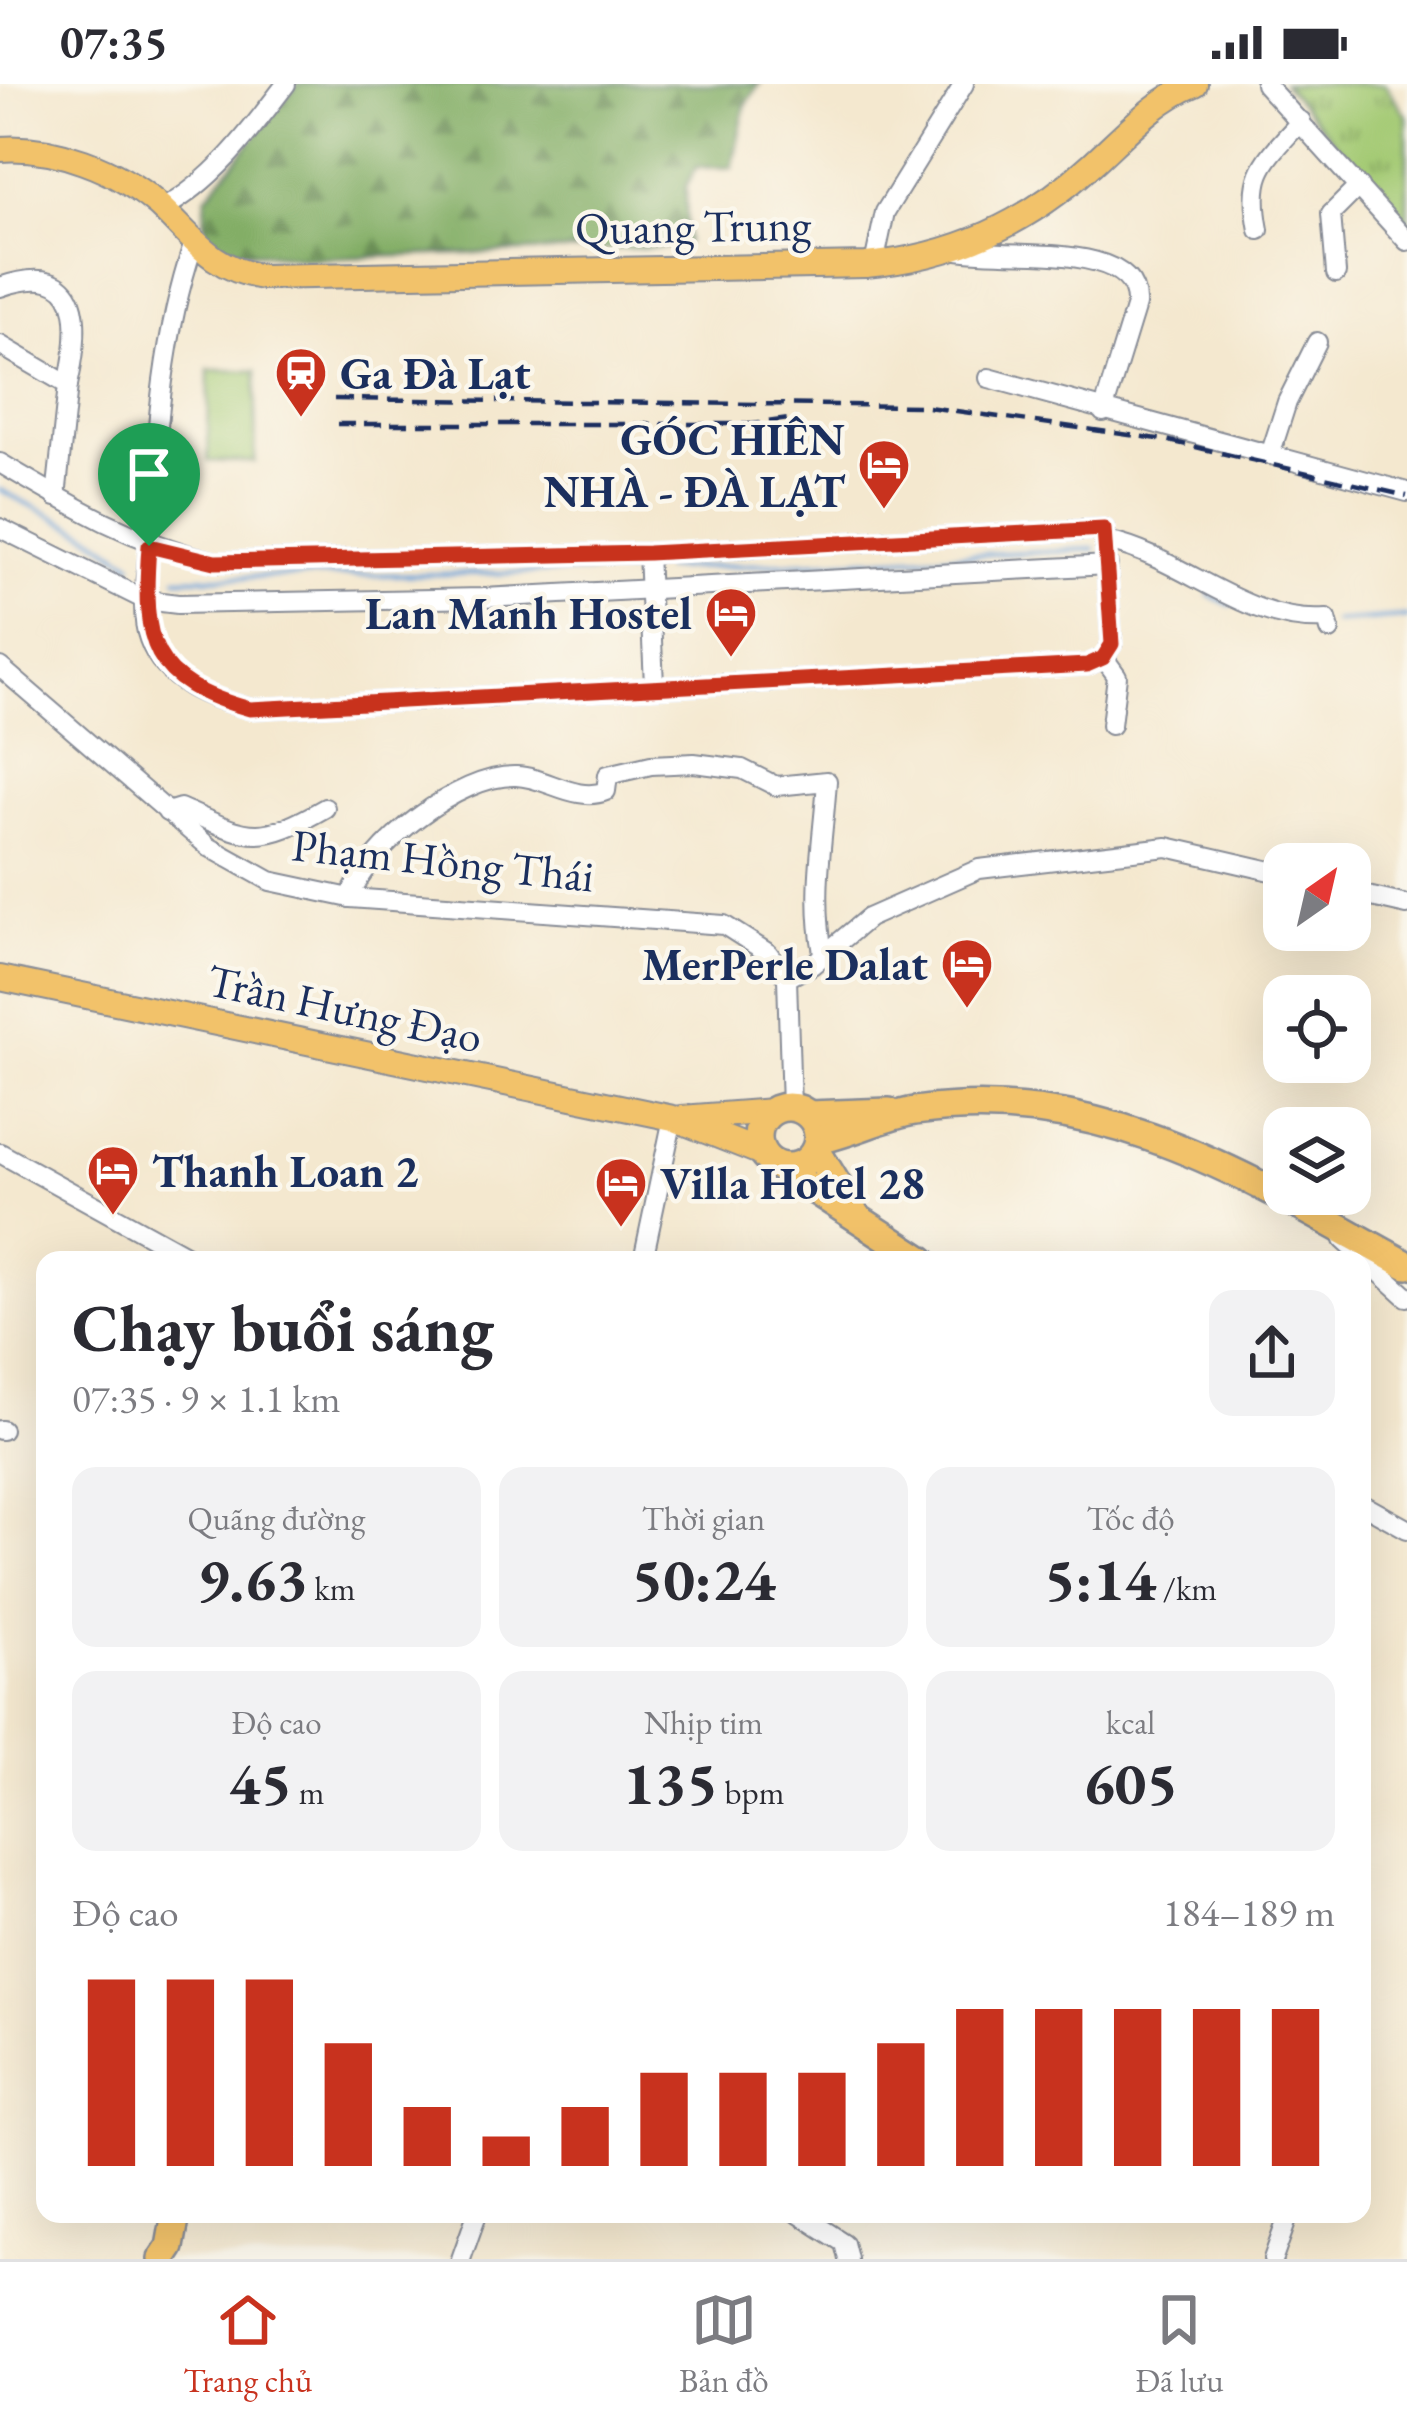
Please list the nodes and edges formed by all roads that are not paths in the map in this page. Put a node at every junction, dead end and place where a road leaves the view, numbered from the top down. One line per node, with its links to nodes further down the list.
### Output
1 (286, 84): 8 (street)
2 (964, 84): 13 (street)
3 (1195, 84): 12 (main road, Quang Trung)
4 (1265, 84): 5 (street)
5 (1300, 121): 7 (street); 9 (street)
6 (0, 149): 8 (main road, Quang Trung)
7 (1359, 186): 10 (street); 14 (street)
8 (162, 209): 11 (main road, Quang Trung)
9 (1259, 230)
10 (1407, 241)
11 (193, 246): 13 (main road, Quang Trung); 27 (street)
12 (952, 249): 13 (main road, Quang Trung); 20 (street)
13 (874, 264)
14 (1336, 274)
15 (0, 287): 19 (street)
16 (1317, 342): 21 (street)
17 (0, 345): 19 (street)
18 (989, 378): 20 (street)
19 (68, 385): 24 (street)
20 (1103, 412): 21 (street)
21 (1270, 455): 23 (street)
22 (0, 463): 24 (street)
23 (1407, 492)
24 (56, 496): 27 (street)
25 (0, 528): 31 (street)
26 (1107, 542): 28 (street); 29 (street); 32 (street)
27 (149, 546): 28 (street); 31 (street)
28 (648, 553): 30 (street)
29 (1108, 565): 30 (street); 33 (street)
30 (648, 587): 31 (street); 35 (street)
31 (145, 600): 35 (street)
32 (1329, 626)
33 (1103, 658): 35 (street); 36 (street)
34 (0, 668): 38 (street, Phạm Hồng Thái)
35 (654, 685)
36 (1111, 725)
37 (326, 808): 38 (street)
38 (166, 812): 41 (street, Phạm Hồng Thái)
39 (1263, 869): 43 (street)
40 (1371, 897): 42 (street)
41 (350, 898): 43 (street); 45 (street, Phạm Hồng Thái)
42 (1407, 905)
43 (824, 953): 45 (street)
44 (0, 978): 46 (main road, Trần Hưng Đạo)
45 (787, 978): 47 (street)
46 (674, 1118): 47 (main road, Trần Hưng Đạo); 49 (main road, Trần Hưng Đạo); 53 (street)
47 (801, 1125): 49 (highway); 49 (highway); 50 (highway); 51 (highway)
48 (0, 1153): 52 (street)
49 (769, 1159): 51 (highway)
50 (1320, 1218): 55 (street); 57 (highway)
51 (860, 1223): 54 (highway)
52 (178, 1251)
53 (645, 1251)
54 (907, 1251)
55 (1356, 1251)
56 (1371, 1265): 58 (street)
57 (1407, 1265)
58 (1407, 1298)
59 (1371, 1509): 60 (street)
60 (1407, 1529)
61 (174, 2223): 65 (highway)
62 (474, 2223): 66 (street)
63 (813, 2223): 67 (street)
64 (1286, 2223): 68 (street)
65 (162, 2259)
66 (461, 2259)
67 (848, 2259)
68 (1273, 2259)

